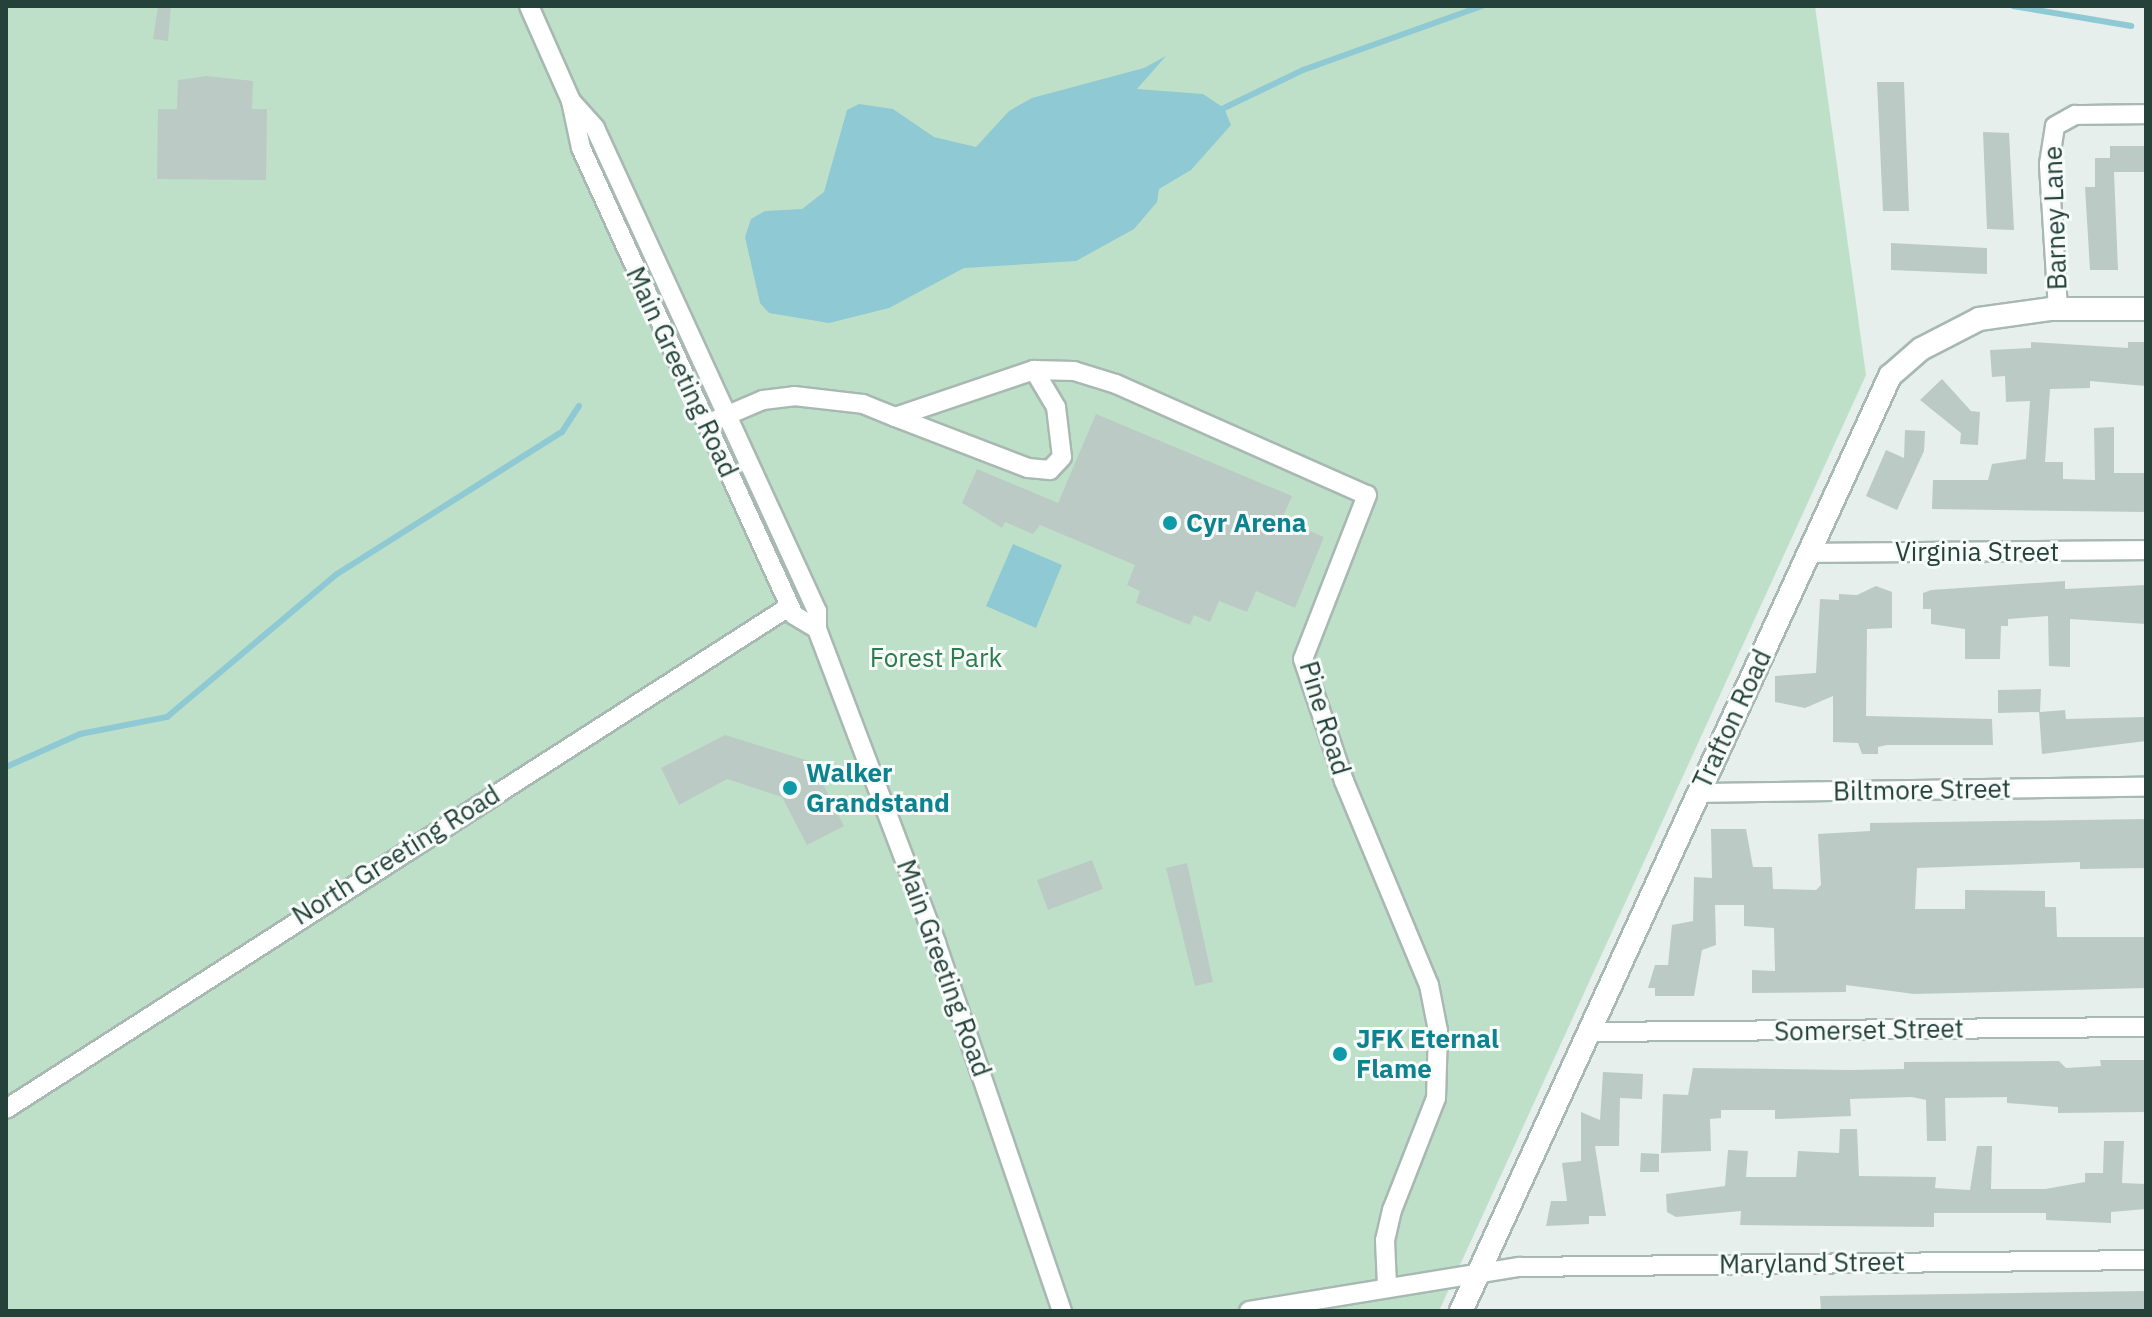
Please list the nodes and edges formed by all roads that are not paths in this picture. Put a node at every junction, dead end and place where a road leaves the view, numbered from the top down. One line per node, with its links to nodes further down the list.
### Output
1 (529, 6): 2 (street, Main Greeting Road)
2 (571, 101): 7 (street, Main Greeting Road); 9 (street, Main Greeting Road)
3 (2146, 114): 4 (street, Barney Lane)
4 (2058, 309): 5 (street, Trafton Road); 11 (street, Trafton Road)
5 (2146, 309)
6 (1034, 370): 8 (street, Pine Road); 8 (street); 21 (street, Pine Road)
7 (726, 416): 8 (street); 9 (street); 13 (street, Main Greeting Road)
8 (895, 417)
9 (706, 424): 12 (street, Main Greeting Road)
10 (2146, 550): 11 (street, Virginia Street)
11 (1808, 553): 15 (street, Trafton Road)
12 (790, 606): 13 (street, Main Greeting Road); 18 (street, North Greeting Road)
13 (817, 629): 22 (street, Main Greeting Road)
14 (2146, 787): 15 (street, Biltmore Street)
15 (1698, 793): 17 (street, Trafton Road)
16 (2146, 1027): 17 (street, Somerset Street)
17 (1592, 1032): 20 (street, Trafton Road)
18 (6, 1109)
19 (2146, 1260): 20 (street, Maryland Street)
20 (1478, 1272): 21 (street, Maryland Street); 24 (street, Trafton Road)
21 (1387, 1285): 23 (street, Maryland Street)
22 (1062, 1311)
23 (1249, 1311)
24 (1461, 1311)

